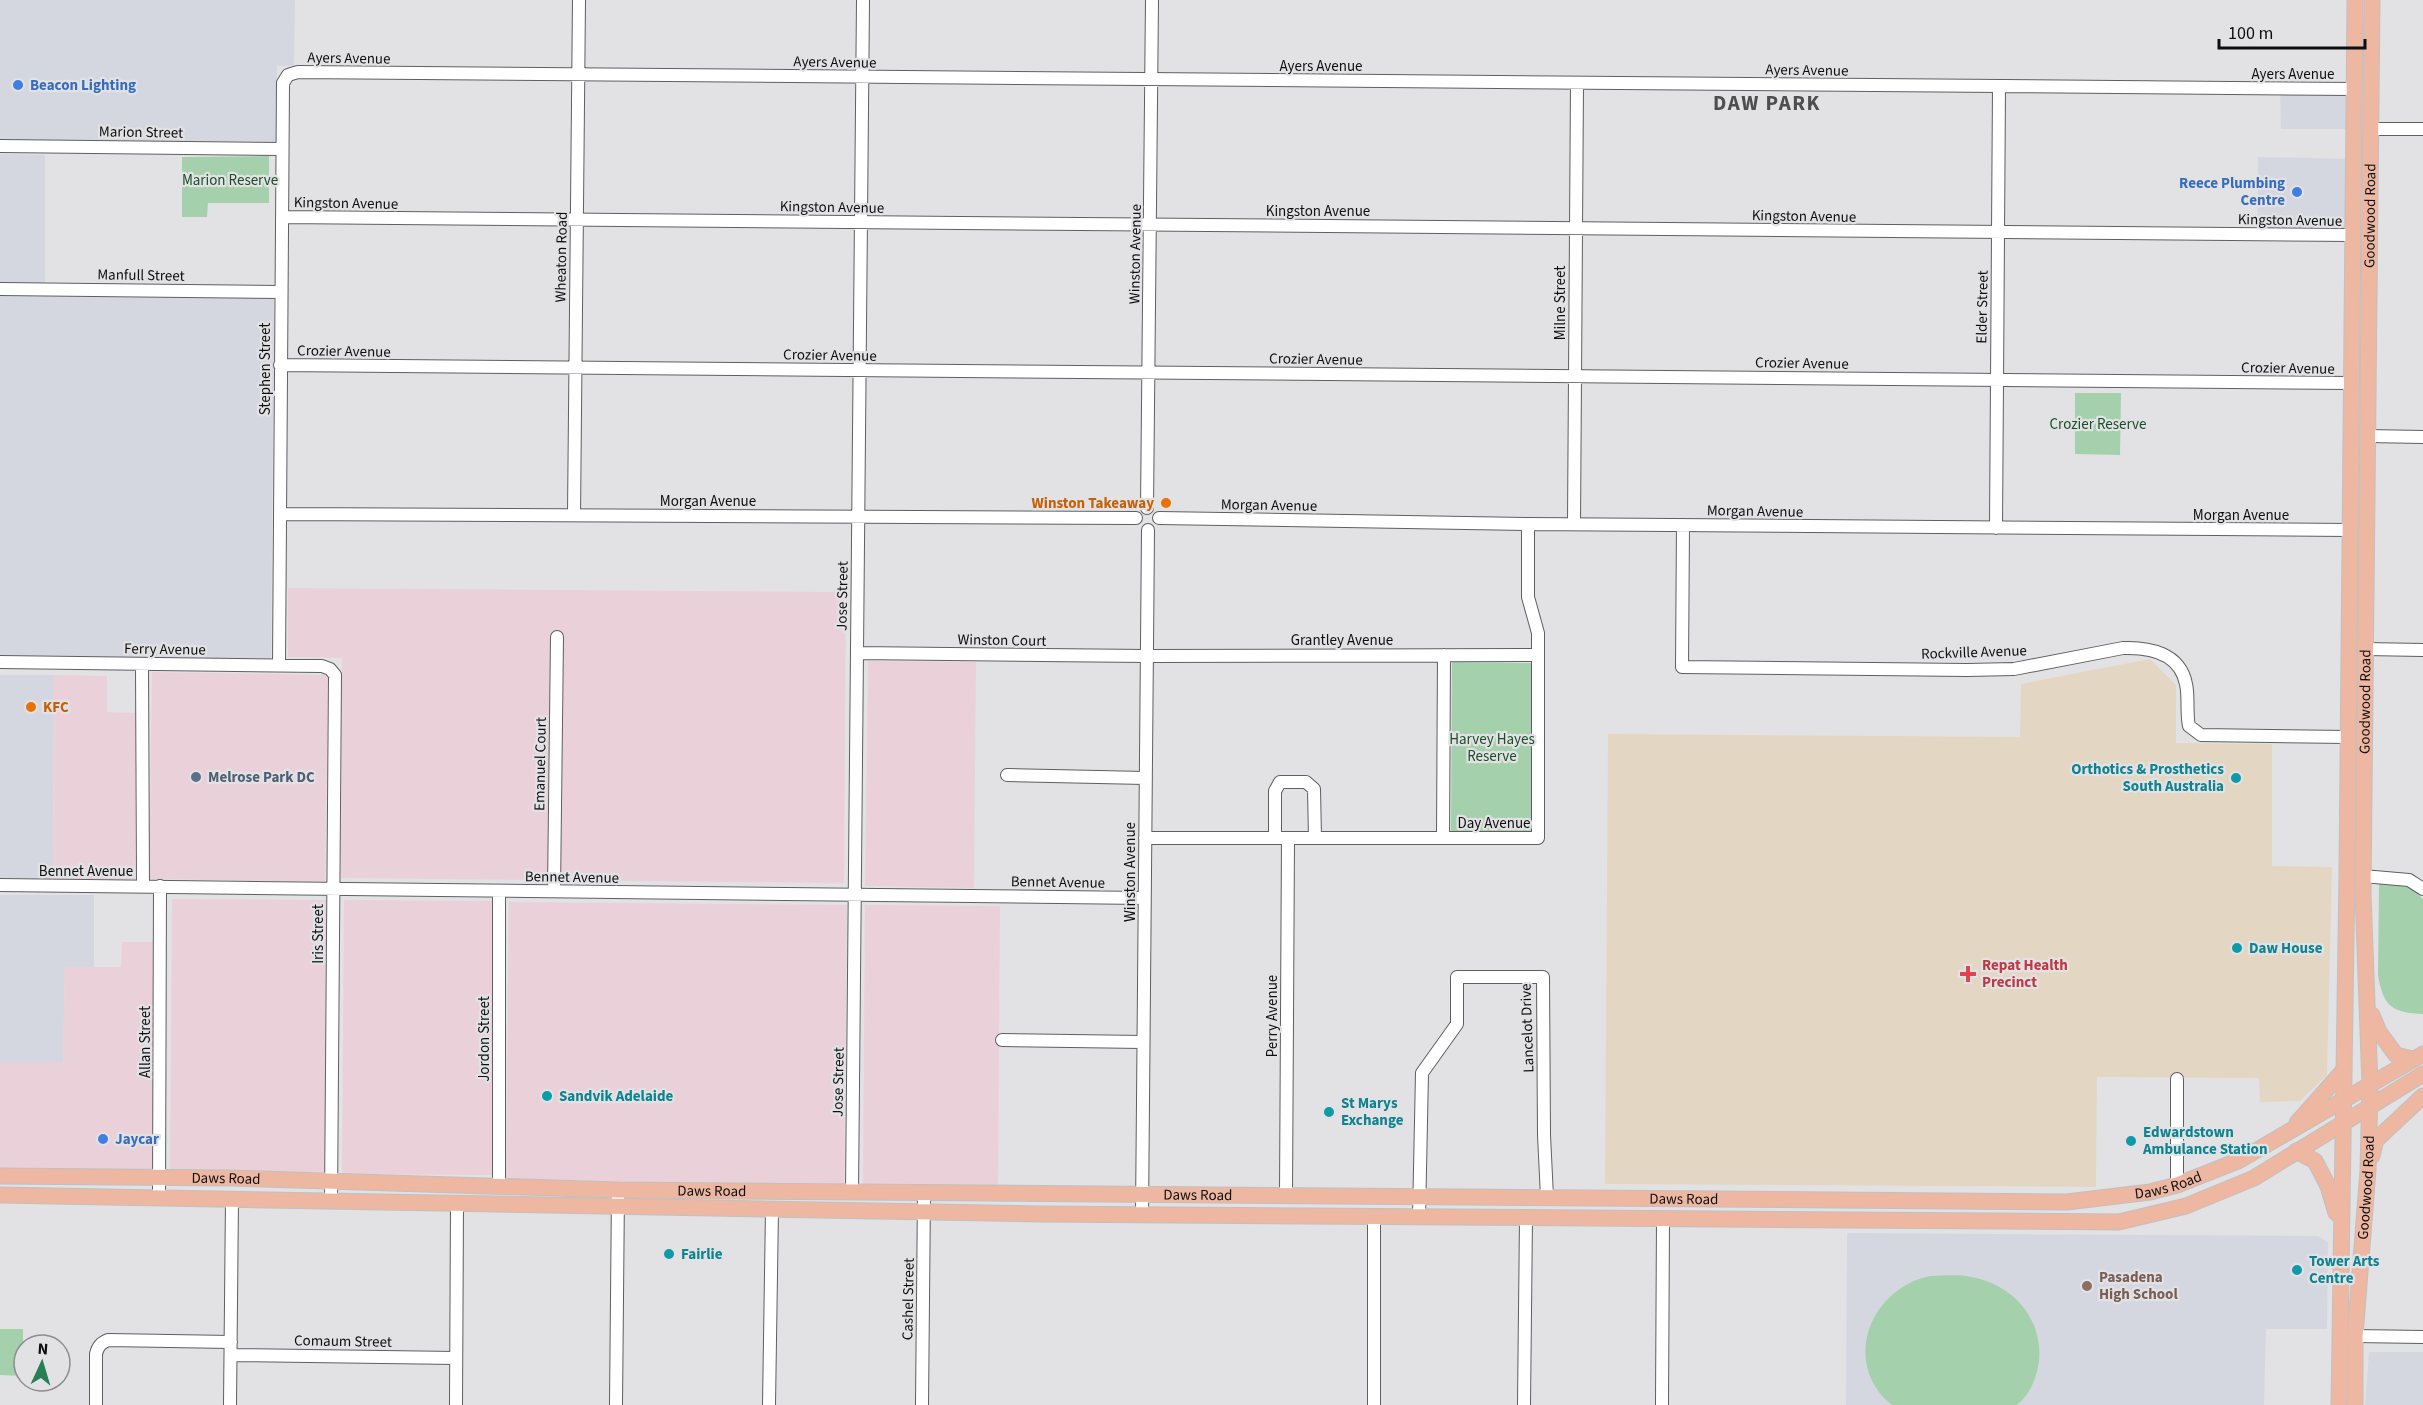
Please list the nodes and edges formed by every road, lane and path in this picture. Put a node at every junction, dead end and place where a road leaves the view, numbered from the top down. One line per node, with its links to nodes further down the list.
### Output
1 (579, 0): 6 (street, Wheaton Road)
2 (862, 0): 8 (street, Jose Street)
3 (1152, 0): 9 (street, Winston Avenue)
4 (2355, 0): 12 (main road, Goodwood Road)
5 (2372, 0): 13 (main road, Goodwood Road)
6 (578, 74): 7 (street, Ayers Avenue); 8 (street, Ayers Avenue); 19 (street, Wheaton Road)
7 (288, 75): 16 (street, Stephen Street)
8 (862, 77): 9 (street, Ayers Avenue); 20 (street, Jose Street)
9 (1151, 80): 10 (street, Ayers Avenue); 21 (street, Winston Avenue)
10 (1577, 83): 11 (street, Ayers Avenue); 22 (street, Milne Street)
11 (1999, 87): 12 (street, Ayers Avenue); 23 (street, Elder Street)
12 (2355, 89): 24 (main road, Goodwood Road)
13 (2370, 129): 14 (street); 18 (main road, Goodwood Road)
14 (2423, 129)
15 (0, 146): 16 (street, Marion Street)
16 (282, 149): 17 (street, Stephen Street)
17 (282, 217): 19 (street, Kingston Avenue); 27 (street, Stephen Street)
18 (2369, 219): 24 (main road); 25 (main road, Goodwood Road)
19 (577, 220): 20 (street, Kingston Avenue); 29 (street, Wheaton Road)
20 (861, 222): 21 (street, Kingston Avenue); 30 (street, Jose Street)
21 (1150, 225): 22 (street, Kingston Avenue); 31 (street, Winston Avenue)
22 (1576, 229): 23 (street, Kingston Avenue); 32 (street, Milne Street)
23 (1998, 232): 24 (street, Kingston Avenue); 33 (street, Elder Street)
24 (2353, 236): 25 (main road); 34 (main road, Goodwood Road)
25 (2369, 252): 35 (main road, Goodwood Road)
26 (0, 289): 27 (street, Manfull Street)
27 (281, 292): 28 (street, Stephen Street)
28 (280, 365): 29 (street, Crozier Avenue); 38 (street, Stephen Street)
29 (575, 368): 30 (street, Crozier Avenue); 39 (street, Wheaton Road)
30 (859, 370): 31 (street, Crozier Avenue); 41 (street, Jose Street)
31 (1149, 373): 32 (street, Crozier Avenue); 37 (street, Winston Avenue)
32 (1575, 376): 33 (street, Crozier Avenue); 45 (street, Milne Street)
33 (1996, 380): 34 (street, Crozier Avenue); 47 (street, Elder Street)
34 (2352, 383): 49 (main road, Goodwood Road)
35 (2367, 436): 36 (street); 40 (main road, Goodwood Road)
36 (2423, 437)
37 (1148, 508): 42 (street); 43 (street)
38 (280, 514): 39 (street, Morgan Avenue); 60 (street, Stephen Street)
39 (574, 515): 41 (street, Morgan Avenue)
40 (2367, 515): 49 (main road); 50 (main road, Goodwood Road)
41 (858, 516): 42 (street, Morgan Avenue); 54 (street, Jose Street)
42 (1136, 518): 48 (street)
43 (1159, 518): 44 (street, Morgan Avenue); 48 (street)
44 (1528, 524): 45 (street, Morgan Avenue); 57 (street, Day Avenue)
45 (1574, 524): 46 (street, Morgan Avenue)
46 (1683, 525): 47 (street, Morgan Avenue); 63 (street, Rockville Avenue)
47 (1996, 528): 49 (street, Morgan Avenue)
48 (1148, 530): 56 (street, Winston Avenue)
49 (2351, 530): 50 (main road); 63 (main road, Goodwood Road)
50 (2366, 548): 52 (main road, Goodwood Road)
51 (556, 637): 80 (street, Emanuel Court)
52 (2365, 649): 53 (street); 62 (main road, Goodwood Road)
53 (2423, 650)
54 (857, 653): 56 (street, Winston Court); 82 (street, Jose Street)
55 (1444, 655): 56 (street, Grantley Avenue); 57 (street, Grantley Avenue); 70 (street)
56 (1146, 656): 66 (street, Winston Avenue)
57 (1538, 656): 70 (street, Day Avenue)
58 (0, 662): 59 (street, Ferry Avenue)
59 (142, 664): 60 (street, Ferry Avenue); 75 (street)
60 (279, 665): 61 (street, Ferry Avenue)
61 (330, 669): 77 (street, Iris Street)
62 (2364, 723): 63 (main road); 64 (main road, Goodwood Road)
63 (2348, 737): 64 (main road); 72 (main road, Goodwood Road)
64 (2364, 754): 71 (main road, Goodwood Road)
65 (1007, 775): 66 (street)
66 (1145, 778): 67 (street, Winston Avenue)
67 (1145, 838): 68 (street, Day Avenue); 83 (street, Winston Avenue)
68 (1281, 838): 69 (street, Day Avenue); 69 (street); 110 (street, Perry Avenue)
69 (1315, 838): 70 (street, Day Avenue)
70 (1443, 838)
71 (2363, 857): 72 (main road); 73 (main road, Goodwood Road)
72 (2347, 874): 81 (main road); 88 (main road, Goodwood Road)
73 (2363, 876): 78 (street); 81 (main road, Goodwood Road)
74 (0, 885): 75 (street, Bennet Avenue)
75 (143, 886): 76 (street, Bennet Avenue)
76 (160, 886): 77 (street, Bennet Avenue); 100 (street, Allan Street)
77 (333, 889): 79 (street, Bennet Avenue); 101 (street, Iris Street)
78 (2423, 889)
79 (499, 891): 80 (street, Bennet Avenue); 103 (street, Jordon Street)
80 (554, 891): 82 (street, Bennet Avenue)
81 (2363, 893): 84 (main road, Goodwood Road)
82 (854, 895): 83 (street, Bennet Avenue); 106 (street, Jose Street)
83 (1144, 898): 86 (street, Winston Avenue)
84 (2368, 994): 87 (main road); 91 (main road, Goodwood Road)
85 (1002, 1040): 86 (street)
86 (1143, 1042): 107 (street, Winston Avenue)
87 (2417, 1056): 91 (main road, Daws Road)
88 (2343, 1071): 93 (main road, Goodwood Road); 96 (main road)
89 (2423, 1074): 94 (main road, Daws Road)
90 (2177, 1078): 102 (street)
91 (2370, 1086): 93 (main road, Daws Road); 94 (main road, Goodwood Road)
92 (2423, 1096): 98 (main road)
93 (2342, 1101): 95 (main road, Goodwood Road); 96 (main road, Daws Road)
94 (2369, 1107): 95 (main road, Daws Road); 98 (main road, Goodwood Road)
95 (2342, 1123): 97 (main road, Daws Road); 134 (main road, Goodwood Road)
96 (2286, 1134): 102 (main road, Daws Road)
97 (2296, 1151): 123 (main road, Daws Road); 134 (main road)
98 (2368, 1170): 135 (main road, Goodwood Road)
99 (0, 1176): 100 (main road, Daws Road)
100 (159, 1178): 101 (main road, Daws Road); 113 (street, Allan Street)
101 (332, 1180): 103 (main road, Daws Road); 119 (street, Iris Street)
102 (2176, 1185): 105 (main road, Daws Road)
103 (499, 1187): 104 (main road, Daws Road)
104 (618, 1190): 106 (main road, Daws Road); 122 (street)
105 (2150, 1192): 120 (main road, Daws Road); 123 (main road)
106 (852, 1193): 108 (main road, Daws Road)
107 (1142, 1193): 108 (main road, Daws Road); 110 (main road, Daws Road); 126 (street, Winston Avenue)
108 (924, 1194): 125 (street, Cashel Street)
109 (2, 1195): 113 (main road, Daws Road)
110 (1286, 1195): 111 (main road, Daws Road)
111 (1420, 1196): 112 (main road, Daws Road); 112 (street, Lancelot Drive); 128 (street, Lancelot Drive)
112 (1547, 1197): 114 (main road, Daws Road)
113 (159, 1198): 115 (main road, Daws Road)
114 (1630, 1198): 116 (main road, Daws Road); 130 (main road)
115 (231, 1199): 119 (main road, Daws Road); 137 (street)
116 (1689, 1199): 117 (main road, Daws Road); 130 (main road)
117 (1841, 1200): 118 (main road, Daws Road); 131 (main road)
118 (1861, 1200): 120 (main road, Daws Road); 131 (main road)
119 (332, 1201): 121 (main road, Daws Road)
120 (1949, 1201): 132 (main road); 133 (main road)
121 (457, 1203): 122 (main road, Daws Road); 138 (street)
122 (618, 1206): 124 (main road, Daws Road); 142 (street)
123 (2186, 1206): 133 (main road, Daws Road)
124 (772, 1209): 125 (main road, Daws Road); 143 (street)
125 (924, 1212): 126 (main road, Daws Road); 144 (street, Cashel Street)
126 (1142, 1215): 127 (main road, Daws Road)
127 (1374, 1217): 128 (main road, Daws Road); 145 (street)
128 (1419, 1217): 129 (main road, Daws Road)
129 (1526, 1218): 130 (main road, Daws Road); 146 (street)
130 (1663, 1220): 131 (main road, Daws Road); 147 (street)
131 (1852, 1220): 132 (main road, Daws Road)
132 (1926, 1220): 133 (main road, Daws Road)
133 (2024, 1222)
134 (2340, 1230): 148 (main road, Goodwood Road)
135 (2355, 1336): 136 (street); 149 (main road, Goodwood Road)
136 (2423, 1337)
137 (231, 1348): 138 (street, Comaum Street); 139 (street, Comaum Street); 140 (street)
138 (456, 1358): 141 (street)
139 (96, 1405)
140 (230, 1405)
141 (456, 1405)
142 (616, 1405)
143 (769, 1405)
144 (922, 1405)
145 (1374, 1405)
146 (1524, 1405)
147 (1662, 1405)
148 (2338, 1405)
149 (2355, 1405)

